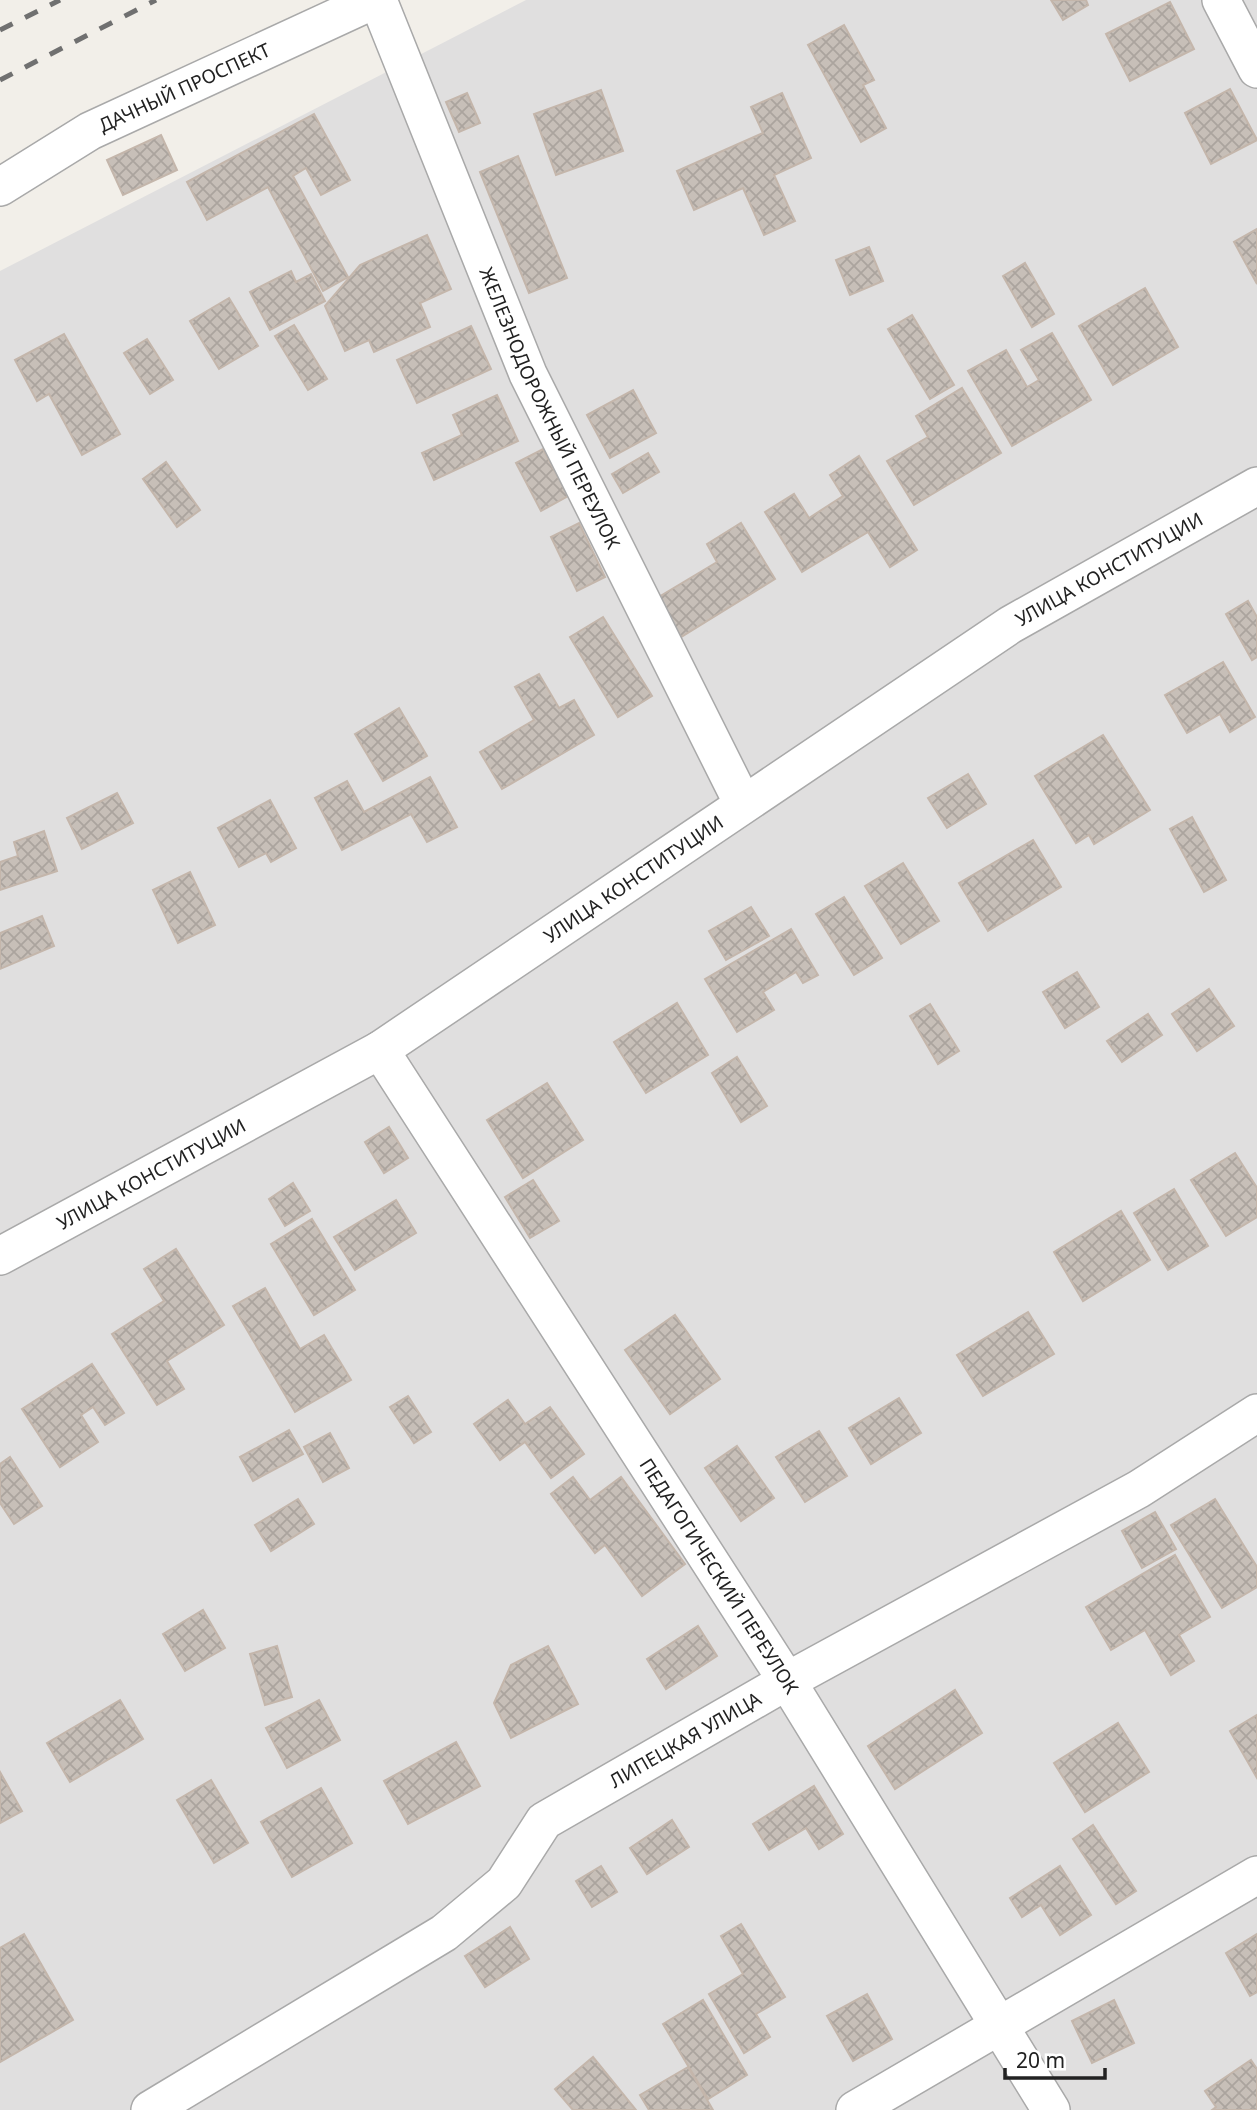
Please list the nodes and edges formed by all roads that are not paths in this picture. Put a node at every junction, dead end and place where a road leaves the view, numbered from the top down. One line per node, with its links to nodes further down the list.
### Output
1 (376, 0): 4 (street, ДАЧНЫЙ ПРОСПЕКТ); 6 (street, ЖЕЛЕЗНОДОРОЖНЫЙ ПЕРЕУЛОК)
2 (1221, 0): 3 (street)
3 (1257, 69)
4 (0, 187)
5 (1257, 486): 6 (street, УЛИЦА КОНСТИТУЦИИ)
6 (743, 804): 7 (street, УЛИЦА КОНСТИТУЦИИ)
7 (380, 1050): 8 (street, УЛИЦА КОНСТИТУЦИИ); 10 (street, ПЕДАГОГИЧЕСКИЙ ПЕРЕУЛОК)
8 (0, 1256)
9 (1257, 1413): 10 (street, ЛИПЕЦКАЯ УЛИЦА)
10 (787, 1681): 12 (street, ПЕДАГОГИЧЕСКИЙ ПЕРЕУЛОК); 13 (street, ЛИПЕЦКАЯ УЛИЦА)
11 (1257, 1875): 12 (street)
12 (999, 2025): 14 (street); 15 (street, ПЕДАГОГИЧЕСКИЙ ПЕРЕУЛОК)
13 (150, 2110)
14 (855, 2110)
15 (1051, 2110)

